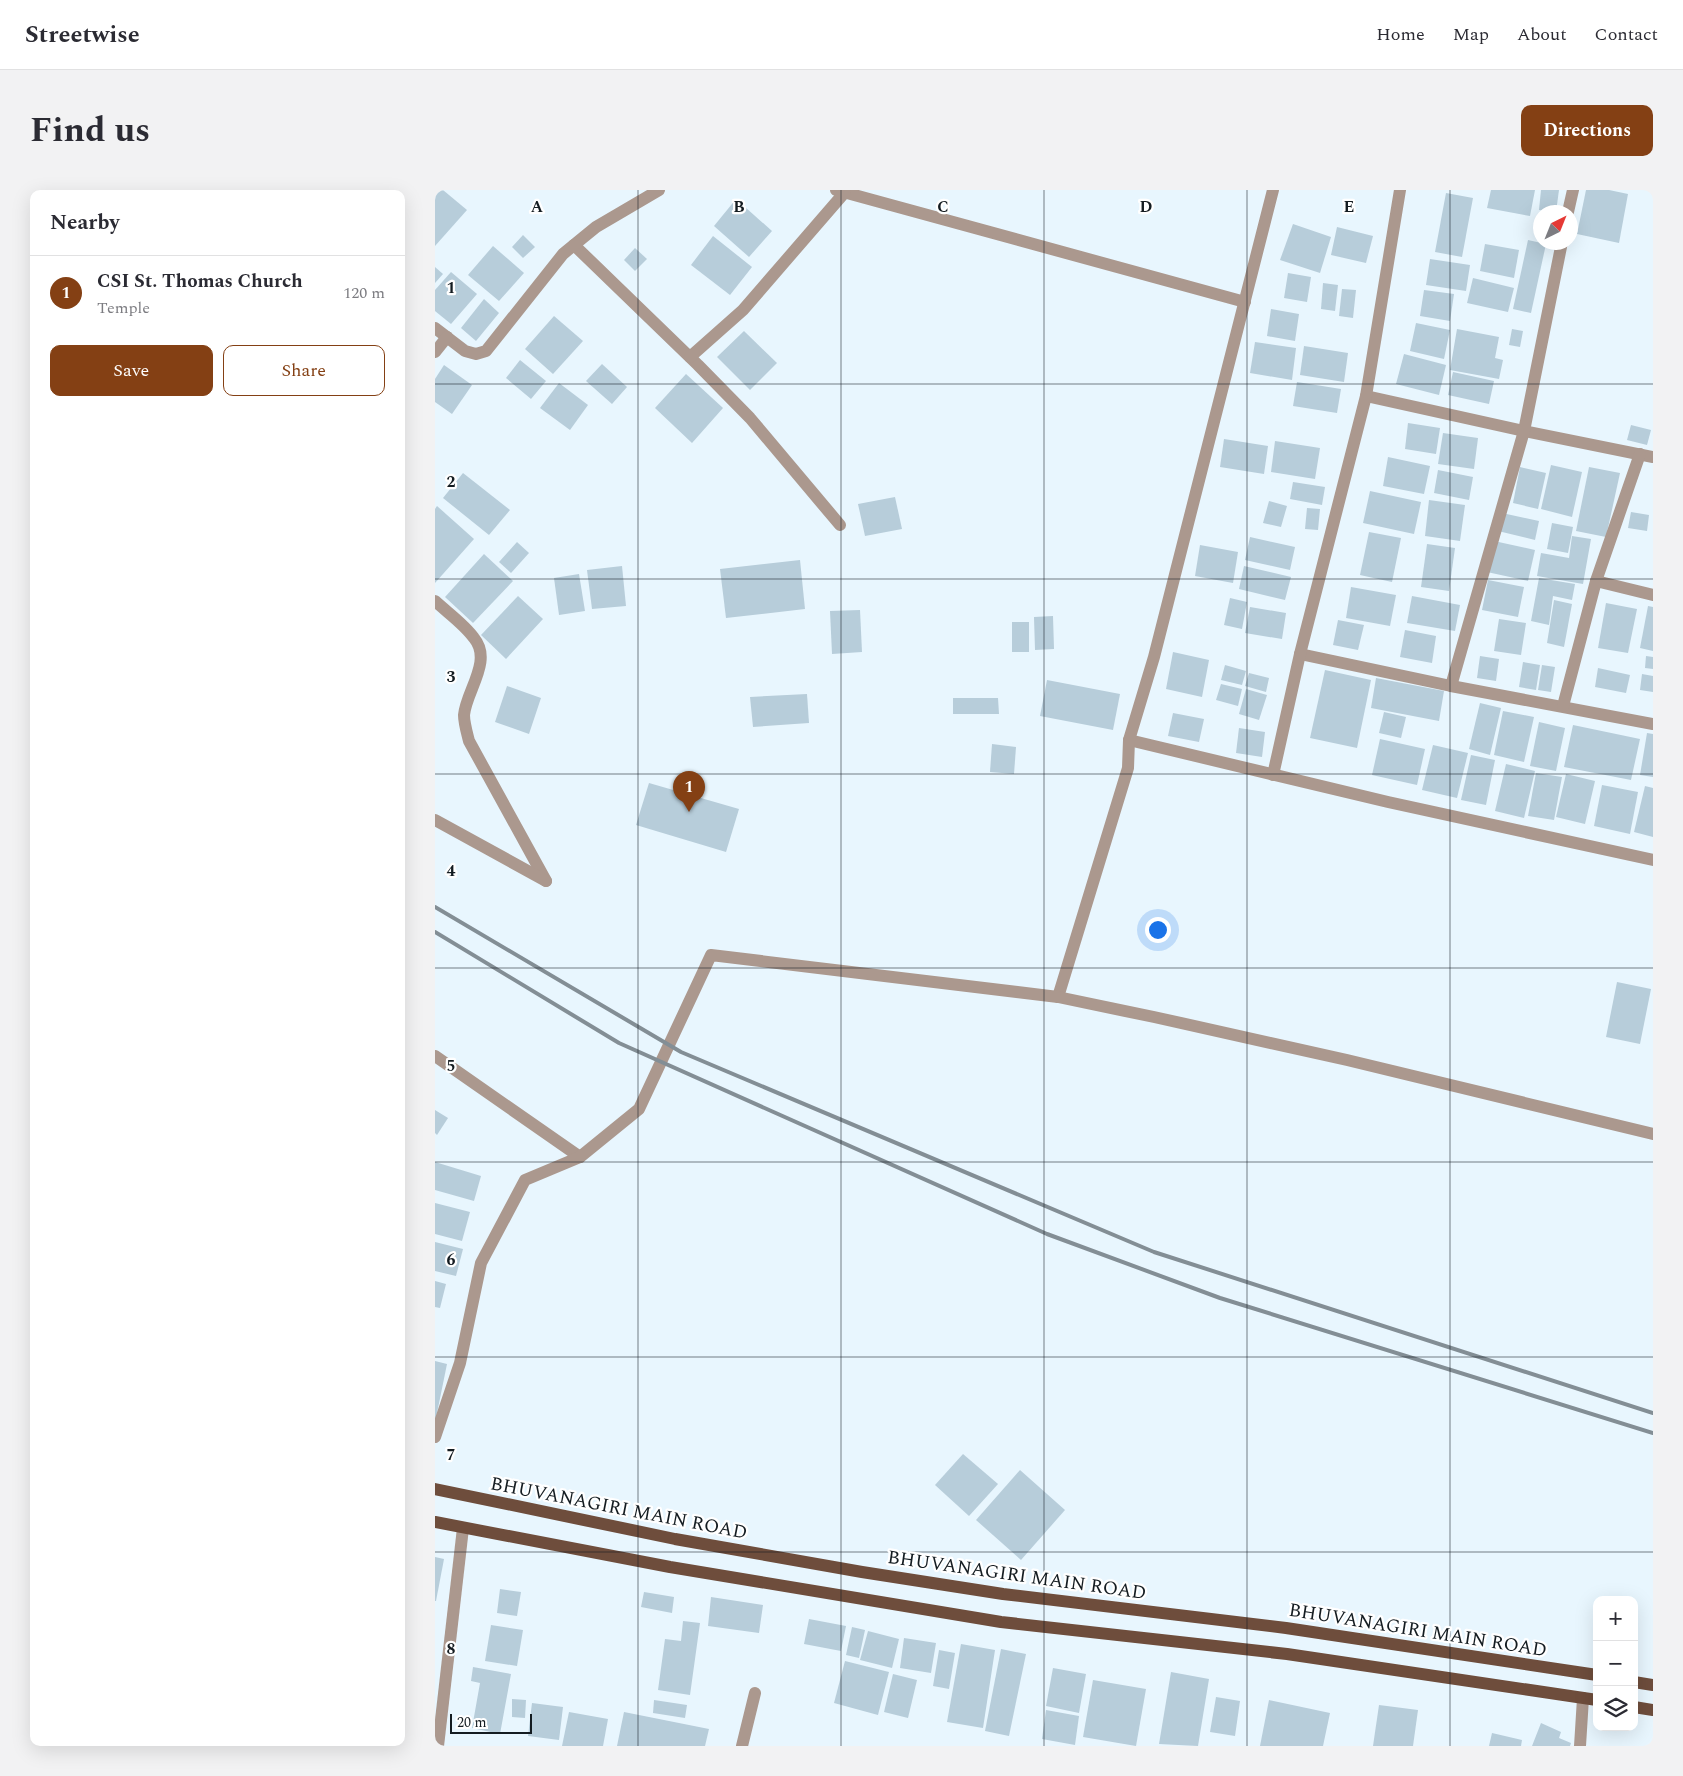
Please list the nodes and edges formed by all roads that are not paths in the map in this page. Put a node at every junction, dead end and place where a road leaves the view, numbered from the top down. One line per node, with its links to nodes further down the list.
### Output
1 (659, 190): 7 (street)
2 (1273, 190): 9 (street)
3 (1400, 190): 14 (street)
4 (1573, 190): 6 (street)
5 (841, 191): 9 (street); 13 (street)
6 (1570, 205)
7 (574, 245): 11 (street); 13 (street)
8 (1560, 250): 15 (street)
9 (1245, 302): 26 (street)
10 (435, 328): 11 (street)
11 (447, 337): 12 (street)
12 (435, 352)
13 (690, 357): 18 (street)
14 (1366, 396): 15 (street); 22 (street)
15 (1524, 431): 16 (street); 23 (street)
16 (1640, 454): 17 (street); 19 (street)
17 (1653, 457)
18 (840, 526)
19 (1596, 581): 20 (street); 24 (street)
20 (1653, 595)
21 (435, 601): 28 (street)
22 (1300, 654): 23 (street); 27 (street)
23 (1451, 686): 24 (street)
24 (1563, 706): 25 (street)
25 (1653, 724)
26 (1129, 740): 27 (street); 30 (street)
27 (1273, 775): 29 (street)
28 (435, 820)
29 (1653, 860)
30 (1058, 997): 32 (street); 33 (street)
31 (435, 1056): 33 (street)
32 (1653, 1134)
33 (580, 1158): 34 (street)
34 (435, 1437)
35 (435, 1489): 38 (main road, BHUVANAGIRI MAIN ROAD)
36 (435, 1522): 37 (main road)
37 (463, 1528): 42 (main road); 46 (street)
38 (1593, 1674)
39 (1638, 1683): 40 (main road)
40 (1653, 1685)
41 (755, 1693): 47 (street)
42 (1583, 1698): 43 (main road); 48 (street)
43 (1593, 1699)
44 (1638, 1708): 45 (main road)
45 (1653, 1710)
46 (437, 1746)
47 (742, 1746)
48 (1579, 1746)

